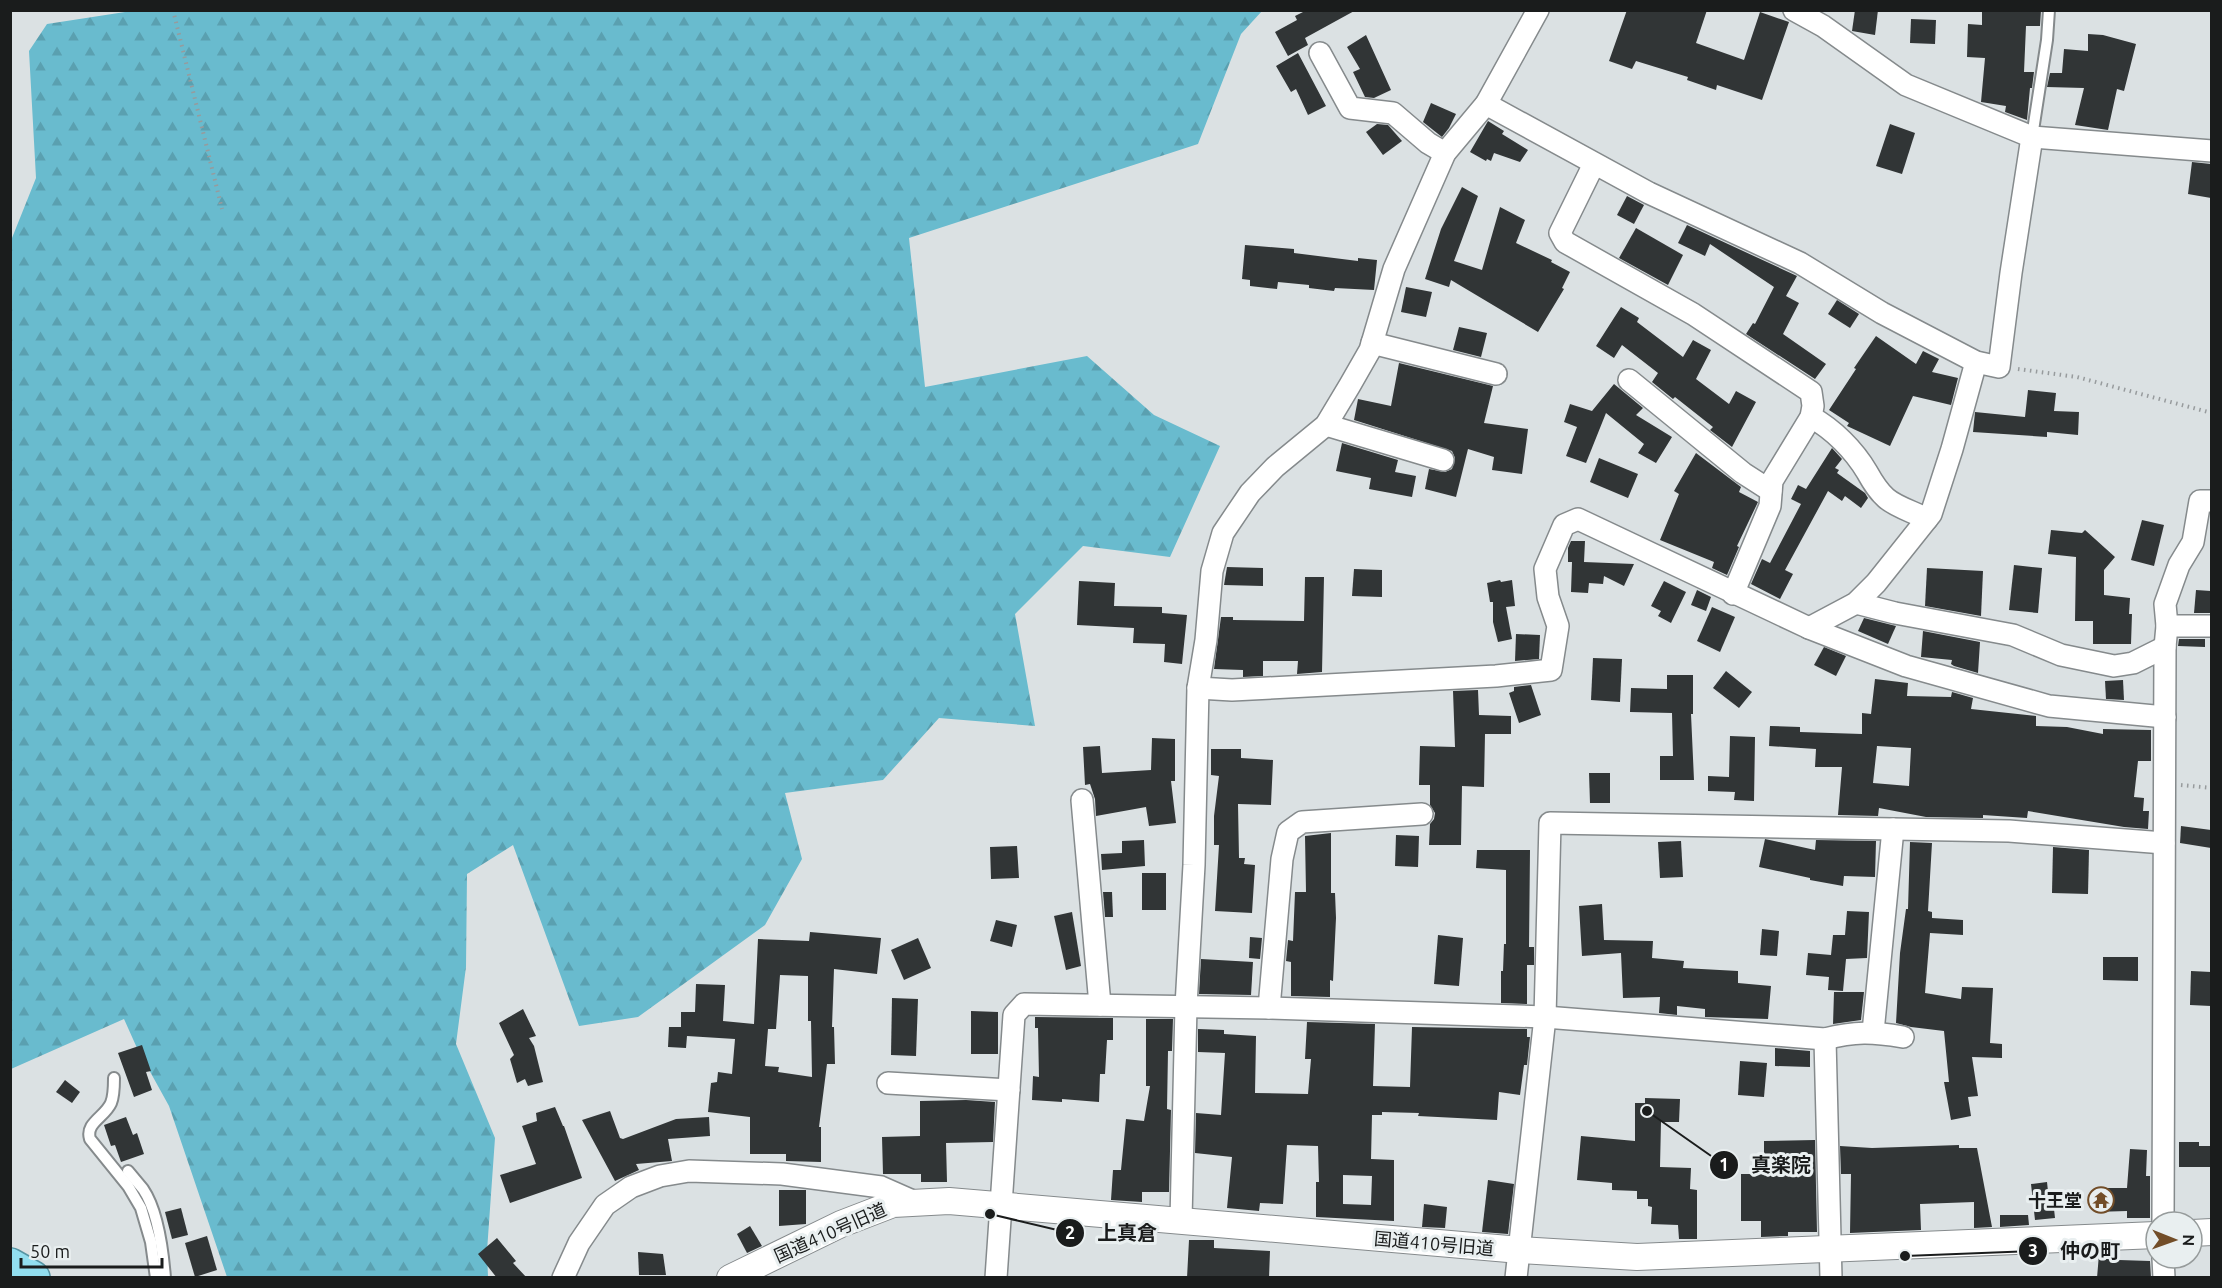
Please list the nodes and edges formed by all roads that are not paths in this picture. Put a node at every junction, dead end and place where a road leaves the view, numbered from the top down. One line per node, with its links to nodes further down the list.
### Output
1 (1538, 10): 5 (street)
2 (1794, 10): 6 (street)
3 (2049, 10): 6 (lane)
4 (1320, 53): 8 (street)
5 (1486, 104): 8 (street); 9 (street)
6 (2032, 137): 7 (street); 11 (street)
7 (2211, 151)
8 (1445, 153): 10 (street)
9 (1594, 164): 11 (street); 14 (street)
10 (1372, 343): 12 (street); 15 (street)
11 (1976, 362): 19 (street)
12 (1496, 374)
13 (1629, 380): 17 (street)
14 (1811, 417): 17 (street); 19 (street)
15 (1326, 425): 16 (street); 25 (street)
16 (1443, 460)
17 (1771, 491): 20 (street)
18 (2211, 501): 24 (street)
19 (1927, 519): 21 (street)
20 (1734, 594): 23 (street); 25 (street)
21 (1856, 603): 23 (street); 24 (street)
22 (2211, 626): 24 (street)
23 (1809, 628): 26 (street)
24 (2166, 637): 26 (street)
25 (1198, 688): 32 (street)
26 (2165, 717): 30 (street)
27 (1082, 800): 31 (street)
28 (1422, 814): 33 (street)
29 (1893, 830): 30 (street); 34 (street); 35 (street)
30 (2164, 843): 44 (street)
31 (1100, 1005): 32 (street); 40 (street)
32 (1186, 1006): 33 (street); 45 (street)
33 (1269, 1008): 34 (street)
34 (1545, 1017): 37 (street); 48 (street)
35 (1873, 1032): 36 (street); 37 (street)
36 (1903, 1037)
37 (1825, 1039): 47 (street)
38 (114, 1078): 51 (lane)
39 (888, 1083): 40 (street)
40 (1009, 1090): 43 (street)
41 (128, 1171): 52 (lane)
42 (915, 1202): 43 (street, 国道410号旧道); 53 (street); 54 (street, 国道410号旧道)
43 (1002, 1204): 45 (street, 国道410号旧道); 55 (street)
44 (2163, 1210)
45 (1181, 1220): 48 (street, 国道410号旧道)
46 (2144, 1236): 47 (street, 国道410号旧道)
47 (1831, 1249): 48 (street, 国道410号旧道); 57 (street)
48 (1520, 1250): 56 (street)
49 (10, 1265): 50 (highway)
50 (33, 1278)
51 (156, 1278)
52 (165, 1278)
53 (563, 1278)
54 (730, 1278)
55 (996, 1278)
56 (1516, 1278)
57 (1831, 1278)

